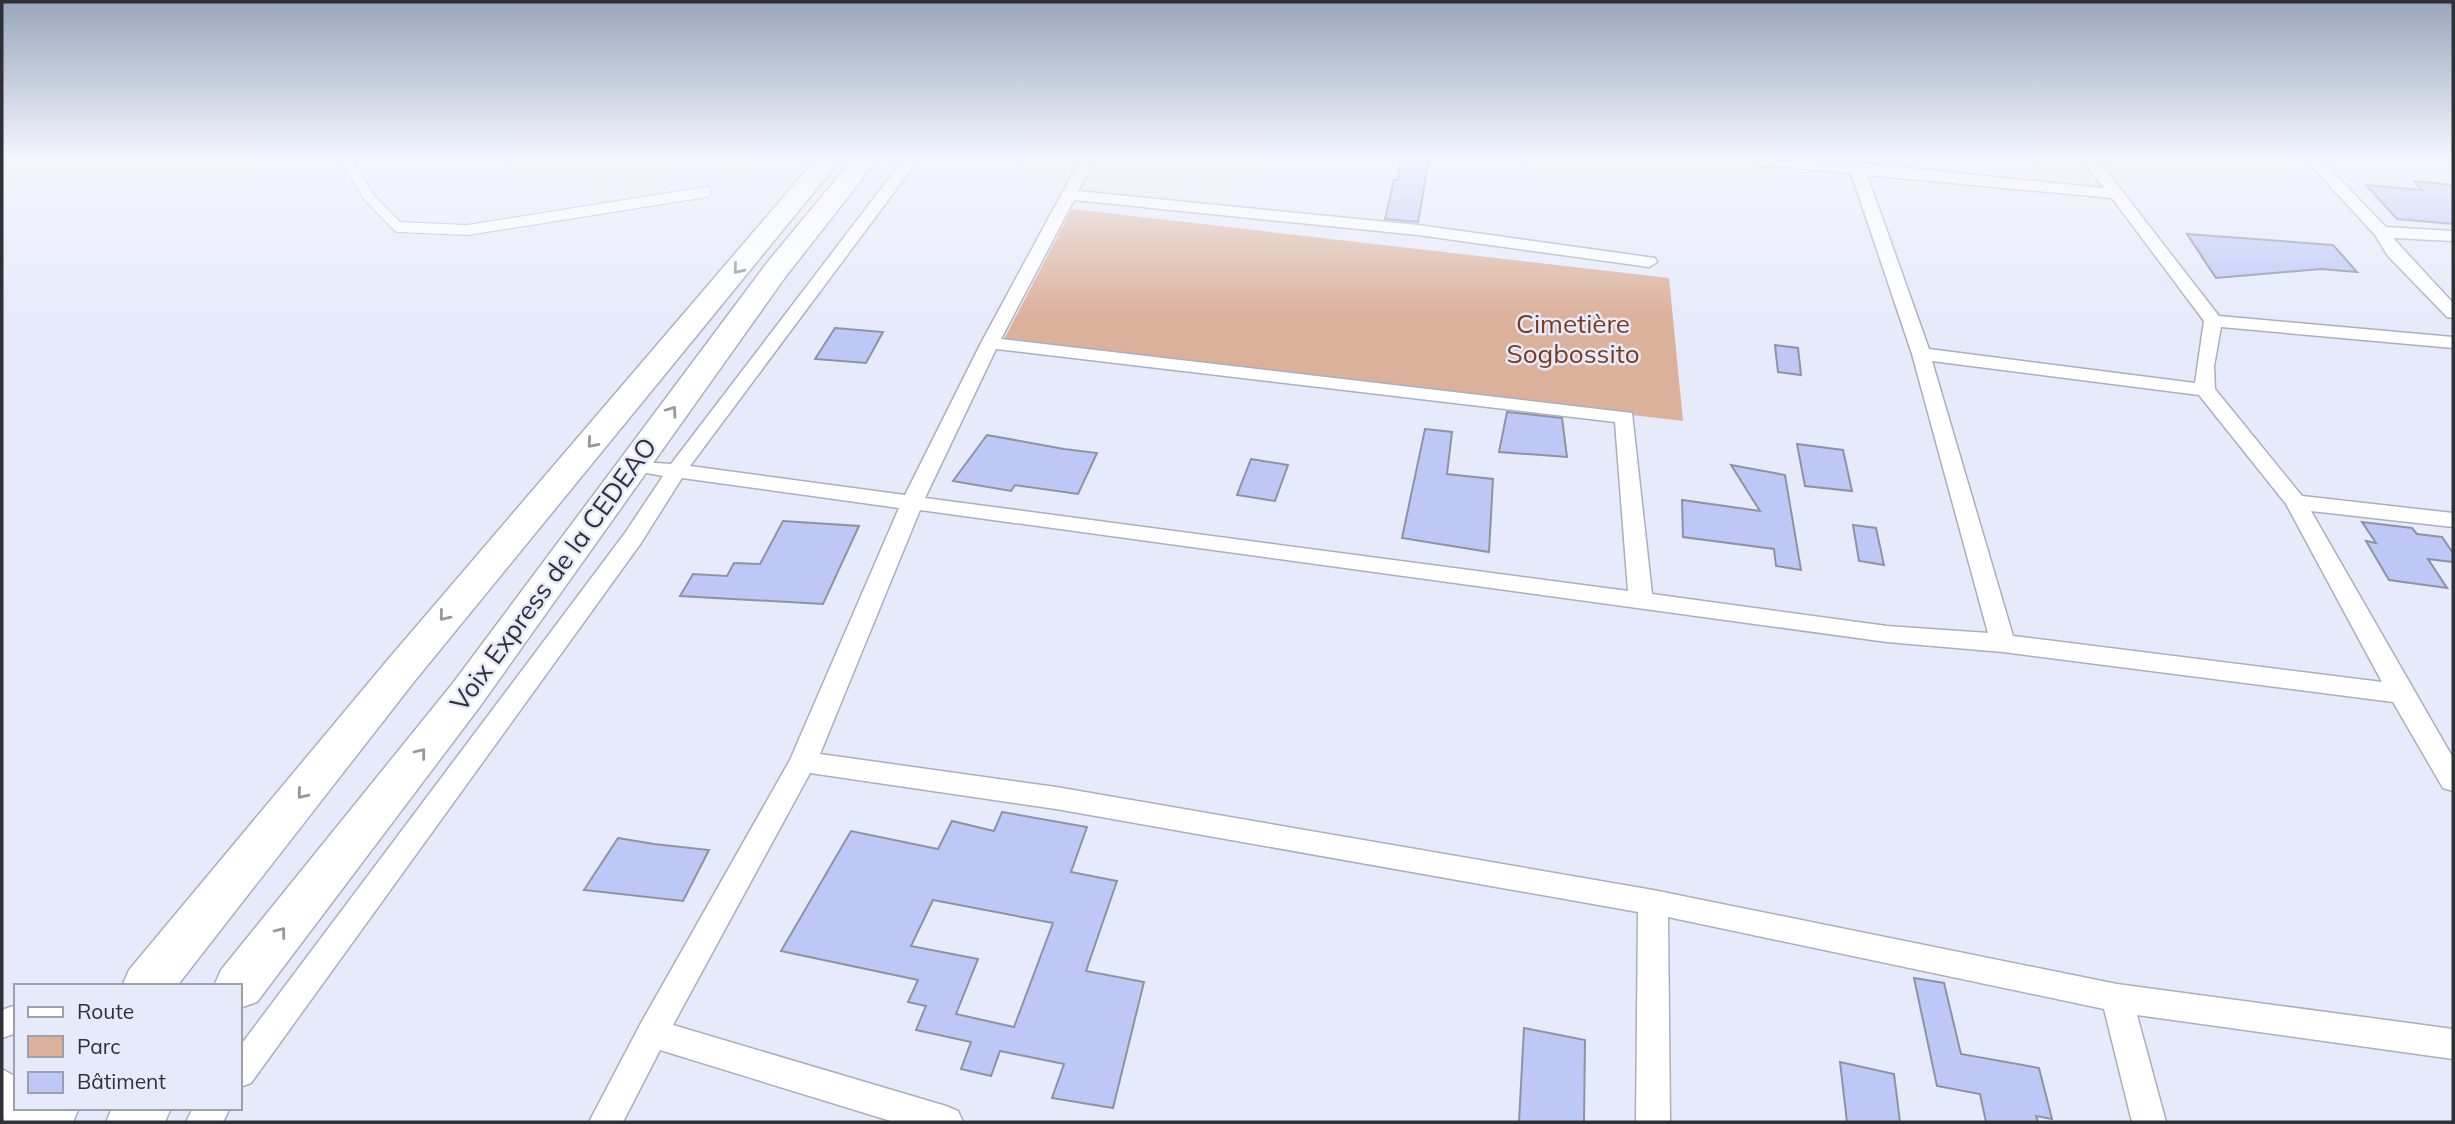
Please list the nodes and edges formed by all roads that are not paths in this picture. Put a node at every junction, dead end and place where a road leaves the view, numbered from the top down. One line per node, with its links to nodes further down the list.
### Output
1 (384, 212): 2 (lane)
2 (578, 212)
3 (799, 212): 31 (main road, one-way to 31)
4 (813, 212): 20 (main road, Voix Express de la CEDEAO, one-way to 4)
5 (871, 212): 21 (street)
6 (1060, 212): 17 (street)
7 (1243, 212): 13 (street)
8 (1872, 212): 18 (street)
9 (2131, 212): 15 (street)
10 (2363, 212): 11 (street)
11 (2381, 232): 12 (street); 14 (street)
12 (2453, 236)
13 (1649, 262)
14 (2453, 313)
15 (2213, 321): 16 (street); 19 (street)
16 (2453, 342)
17 (990, 343): 23 (street); 25 (street)
18 (1921, 354): 19 (street); 26 (street)
19 (2206, 390): 22 (street)
20 (632, 465): 21 (street); 33 (main road, Voix Express de la CEDEAO, one-way to 20)
21 (677, 470): 23 (street); 37 (street)
22 (2295, 502): 24 (street); 27 (street)
23 (911, 505): 25 (street); 28 (street)
24 (2453, 520)
25 (1641, 601): 26 (street)
26 (2003, 643): 27 (street)
27 (2401, 694): 29 (street)
28 (803, 762): 30 (street); 35 (street)
29 (2453, 781)
30 (1653, 902): 34 (street); 42 (street)
31 (152, 979): 32 (street)
32 (128, 984)
33 (241, 984)
34 (2117, 998): 36 (street); 43 (street)
35 (652, 1033): 40 (street); 41 (street)
36 (2453, 1044)
37 (242, 1069)
38 (2, 1084): 39 (street)
39 (14, 1106)
40 (606, 1122)
41 (946, 1122)
42 (1653, 1122)
43 (2149, 1122)

